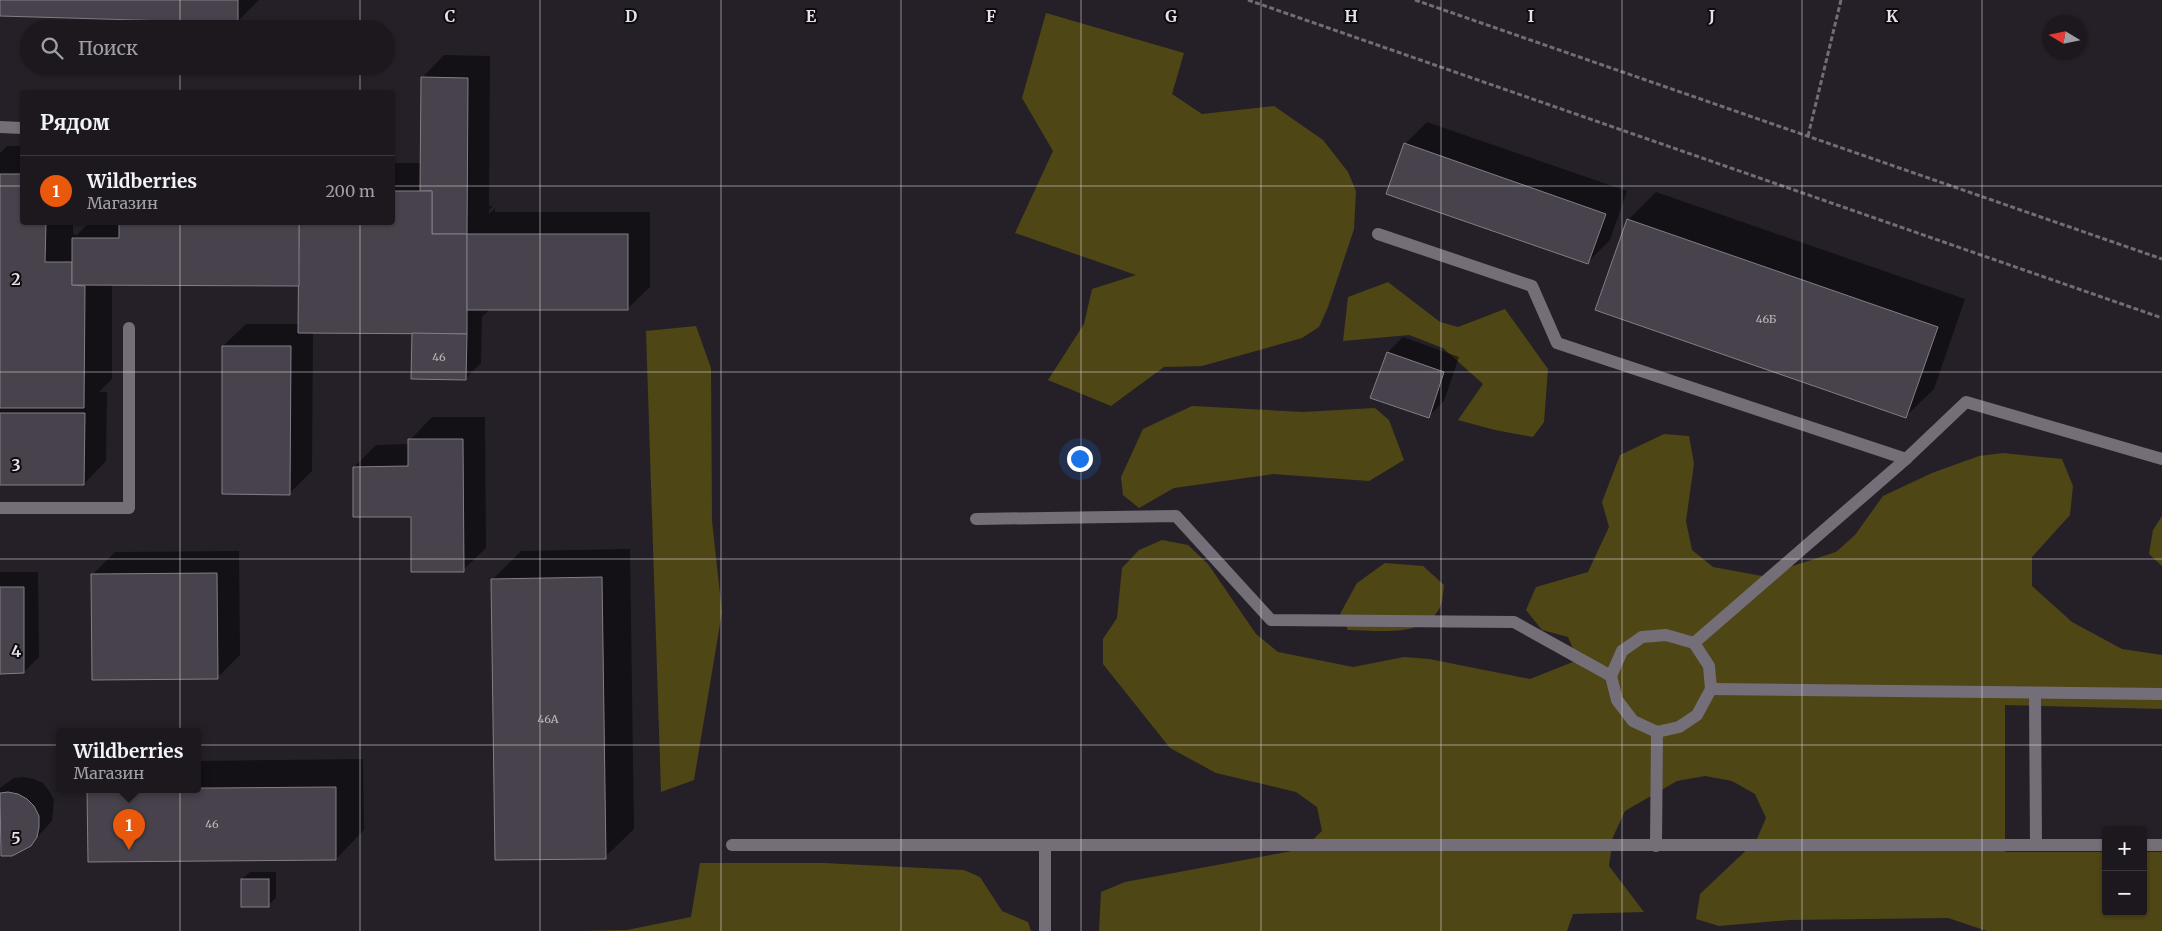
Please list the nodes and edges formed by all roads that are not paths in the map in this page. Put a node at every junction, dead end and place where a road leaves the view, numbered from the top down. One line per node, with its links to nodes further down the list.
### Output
1 (0, 127): 2 (lane)
2 (20, 128)
3 (1378, 234): 5 (lane)
4 (129, 328): 7 (lane)
5 (1906, 459): 6 (lane); 9 (lane)
6 (2162, 459)
7 (0, 508)
8 (976, 520): 10 (lane)
9 (1694, 643): 10 (lane); 11 (lane)
10 (1610, 676): 14 (lane)
11 (1711, 689): 12 (lane); 14 (lane)
12 (2035, 693): 13 (lane); 17 (lane)
13 (2162, 694)
14 (1657, 732): 21 (lane)
15 (732, 845): 16 (lane)
16 (1045, 845): 21 (lane); 22 (lane)
17 (2036, 845): 18 (lane); 21 (lane)
18 (2102, 845)
19 (2147, 845): 20 (lane)
20 (2162, 845)
21 (1656, 846)
22 (1045, 931)

